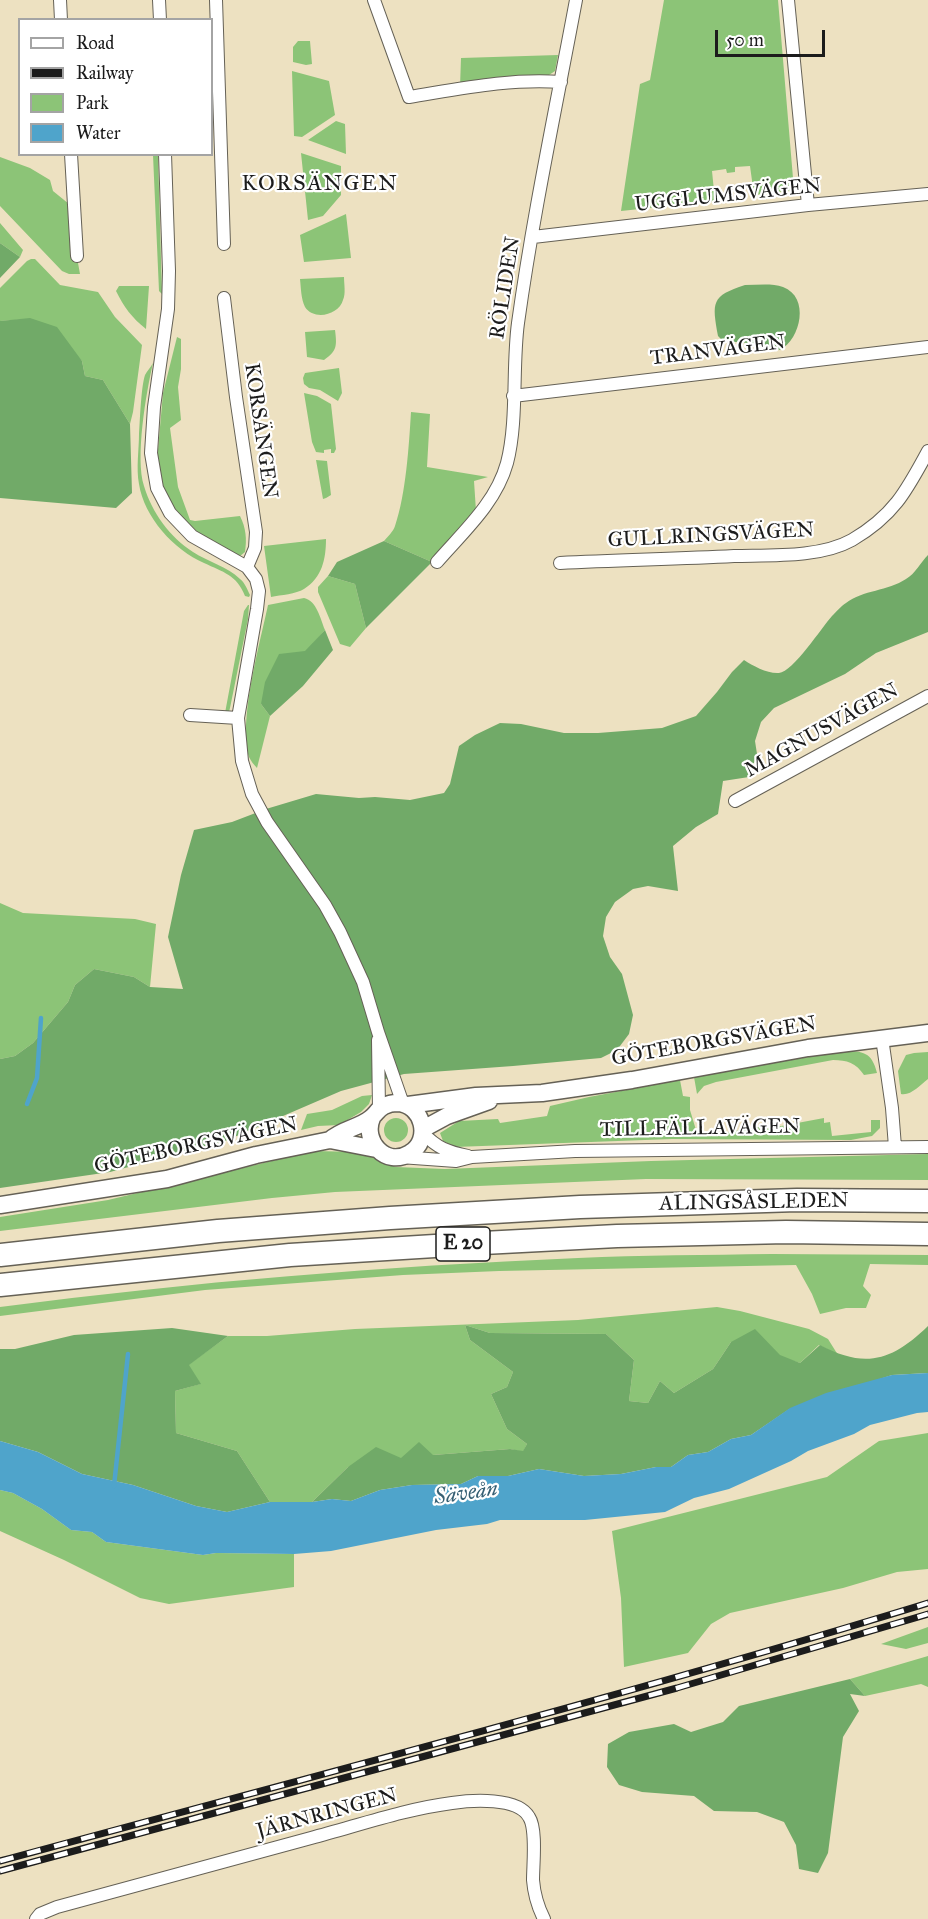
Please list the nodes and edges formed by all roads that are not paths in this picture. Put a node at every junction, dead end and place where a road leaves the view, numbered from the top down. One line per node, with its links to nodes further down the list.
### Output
1 (60, 0): 7 (street)
2 (159, 0): 8 (street)
3 (216, 0): 15 (street)
4 (375, 0): 9 (street)
5 (576, 0): 9 (street, RÖLIDEN)
6 (788, 0): 13 (street)
7 (61, 18)
8 (160, 18)
9 (561, 82): 14 (street, RÖLIDEN)
10 (70, 156): 16 (street)
11 (165, 156): 23 (street)
12 (928, 194): 13 (street, UGGLUMSVÄGEN)
13 (808, 206): 14 (street, UGGLUMSVÄGEN)
14 (533, 237): 19 (street, RÖLIDEN)
15 (224, 244)
16 (77, 256)
17 (224, 298): 23 (street, KORSÄNGEN)
18 (928, 347): 19 (street, TRANVÄGEN)
19 (513, 396): 21 (street, RÖLIDEN)
20 (928, 451): 22 (street, GULLRINGSVÄGEN)
21 (436, 562)
22 (560, 563)
23 (247, 567): 26 (street)
24 (928, 696): 27 (street, MAGNUSVÄGEN)
25 (190, 715): 26 (street)
26 (238, 718): 28 (street)
27 (735, 801)
28 (378, 1032): 32 (street); 33 (street)
29 (928, 1033): 30 (street, GÖTEBORGSVÄGEN)
30 (882, 1038): 31 (street, GÖTEBORGSVÄGEN); 36 (street)
31 (508, 1095): 32 (street, GÖTEBORGSVÄGEN); 34 (street, GÖTEBORGSVÄGEN)
32 (405, 1105): 33 (street); 34 (street)
33 (375, 1113): 35 (street, GÖTEBORGSVÄGEN); 38 (street)
34 (423, 1131): 39 (street); 40 (street, TILLFÄLLAVÄGEN)
35 (330, 1140): 38 (street, GÖTEBORGSVÄGEN); 42 (street, GÖTEBORGSVÄGEN)
36 (895, 1147): 37 (street, TILLFÄLLAVÄGEN); 40 (street, TILLFÄLLAVÄGEN)
37 (928, 1147)
38 (376, 1149): 39 (street)
39 (396, 1157): 40 (street, TILLFÄLLAVÄGEN)
40 (472, 1157)
41 (928, 1201): 44 (highway, ALINGSÅSLEDEN / E 20)
42 (0, 1205)
43 (928, 1234): 45 (highway, E 20)
44 (0, 1255)
45 (0, 1285)
46 (36, 1919): 47 (street, JÄRNRINGEN)
47 (544, 1919)

